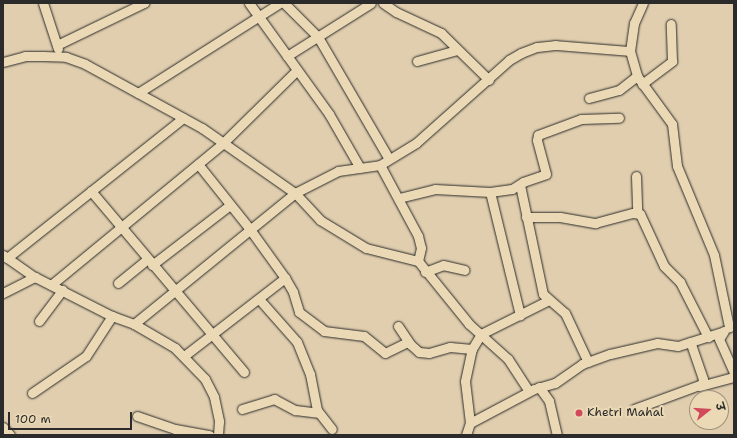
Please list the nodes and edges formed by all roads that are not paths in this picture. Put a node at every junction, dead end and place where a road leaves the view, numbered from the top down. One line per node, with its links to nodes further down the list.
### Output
1 (43, 3): 12 (street)
2 (144, 3): 12 (street)
3 (249, 3): 9 (street)
4 (280, 3): 9 (street)
5 (284, 3): 11 (street)
6 (371, 3): 11 (street)
7 (383, 3): 13 (street)
8 (643, 3): 14 (street)
9 (258, 16): 15 (street); 22 (street)
10 (671, 24): 21 (street)
11 (318, 37): 15 (street); 27 (street)
12 (57, 45): 16 (street)
13 (458, 50): 17 (street); 20 (street)
14 (630, 51): 20 (street); 21 (street)
15 (287, 56): 19 (street)
16 (61, 57): 18 (street); 22 (street)
17 (417, 61)
18 (3, 62)
19 (297, 70): 26 (street); 30 (street)
20 (489, 80): 27 (street)
21 (640, 80): 23 (street); 61 (street)
22 (138, 93): 24 (street)
23 (589, 98)
24 (184, 118): 26 (street); 33 (street)
25 (619, 118): 32 (street)
26 (224, 144): 28 (street); 35 (street)
27 (389, 159): 29 (street)
28 (198, 164): 37 (street); 40 (street)
29 (380, 165): 30 (street); 36 (street)
30 (360, 168): 35 (street)
31 (636, 176): 38 (street)
32 (520, 185): 34 (street); 39 (street)
33 (91, 191): 40 (street); 42 (street)
34 (490, 192): 36 (street); 56 (street)
35 (295, 193): 41 (street); 43 (street)
36 (398, 198): 43 (street)
37 (230, 205): 41 (street); 44 (street)
38 (637, 213): 39 (street); 64 (street)
39 (526, 217): 55 (street)
40 (121, 226): 44 (street); 50 (street)
41 (249, 228): 48 (street); 52 (street)
42 (5, 257): 47 (street)
43 (418, 261): 46 (street)
44 (150, 262): 49 (street); 52 (street)
45 (464, 270): 46 (street)
46 (425, 272): 62 (street)
47 (34, 277): 50 (street); 53 (street)
48 (285, 278): 54 (street); 65 (street)
49 (118, 283)
50 (51, 285): 51 (street)
51 (62, 290): 57 (street); 58 (street)
52 (174, 291): 59 (street); 63 (street)
53 (3, 292)
54 (258, 299): 63 (street); 79 (street)
55 (549, 300): 56 (street); 69 (street)
56 (520, 315): 62 (street)
57 (112, 316): 59 (street); 76 (street)
58 (39, 321)
59 (134, 324): 68 (street)
60 (398, 326): 65 (street)
61 (728, 328): 64 (street); 71 (street)
62 (481, 334): 67 (street); 75 (street)
63 (213, 336): 68 (street); 70 (street)
64 (708, 337): 66 (street)
65 (408, 342): 67 (street)
66 (690, 342): 69 (street); 73 (street)
67 (472, 349): 81 (street)
68 (184, 356): 86 (street)
69 (588, 362): 74 (street)
70 (244, 372)
71 (734, 372)
72 (734, 377): 73 (street)
73 (700, 386): 77 (street)
74 (539, 387): 75 (street); 88 (street)
75 (529, 391): 81 (street)
76 (32, 392)
77 (634, 409)
78 (242, 410): 79 (street)
79 (318, 413): 83 (street)
80 (137, 416): 85 (street)
81 (470, 423): 87 (street)
82 (3, 427): 84 (street)
83 (332, 429)
84 (10, 435)
85 (209, 435)
86 (218, 435)
87 (466, 435)
88 (557, 435)

